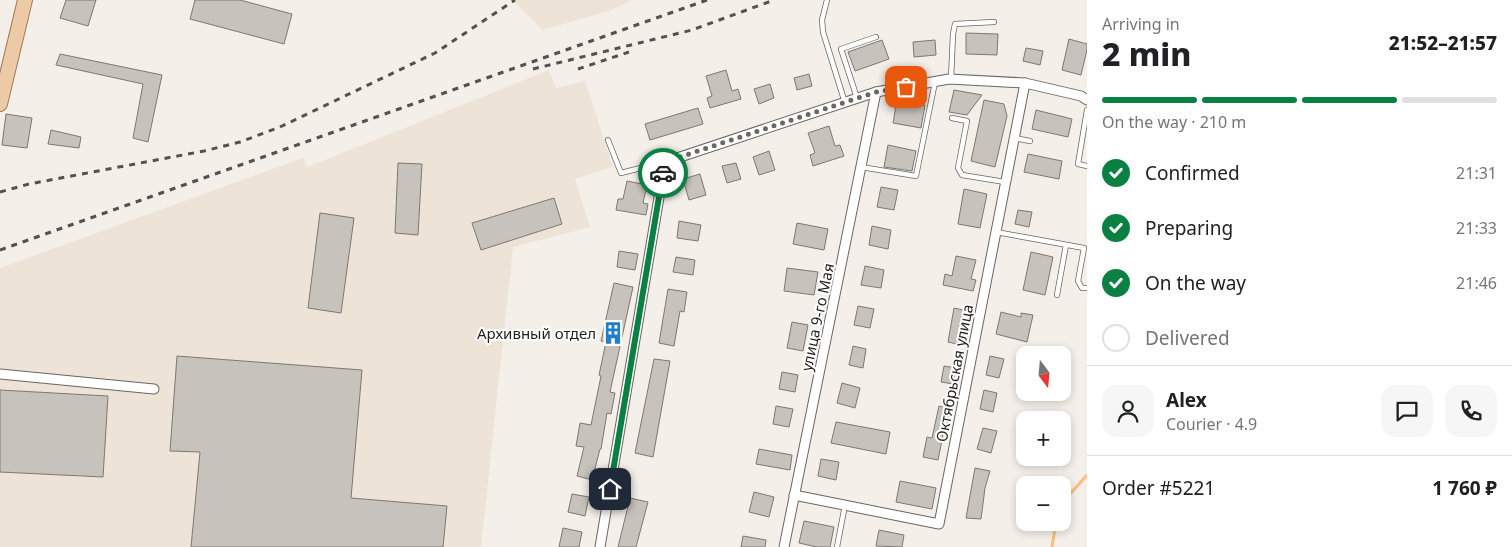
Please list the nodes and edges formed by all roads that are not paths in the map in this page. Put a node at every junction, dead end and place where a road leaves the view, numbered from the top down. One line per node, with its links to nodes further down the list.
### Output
1 (25, 0): 12 (main road)
2 (827, 0): 11 (lane)
3 (994, 22): 5 (lane)
4 (876, 37): 9 (lane)
5 (951, 79): 6 (street); 7 (street)
6 (936, 81): 8 (street); 20 (lane)
7 (1025, 83): 10 (street); 15 (street, Октябрьская улица)
8 (876, 92): 9 (street); 20 (street, улица 9-го Мая)
9 (857, 98): 11 (street)
10 (1087, 100)
11 (845, 102): 18 (street)
12 (0, 104)
13 (1087, 110): 19 (lane)
14 (952, 118): 21 (lane)
15 (1014, 138): 17 (lane); 21 (street, Октябрьская улица)
16 (608, 140): 18 (lane)
17 (1030, 141)
18 (665, 162): 30 (street)
19 (1087, 166)
20 (862, 167): 28 (street, улица 9-го Мая)
21 (1005, 182): 22 (street, Октябрьская улица)
22 (996, 232): 23 (lane); 29 (street, Октябрьская улица)
23 (1066, 245): 24 (lane); 25 (lane)
24 (1087, 288)
25 (1056, 295)
26 (0, 374): 27 (street)
27 (154, 389)
28 (794, 495): 29 (street, Октябрьская улица); 31 (street, улица 9-го Мая)
29 (845, 505): 32 (lane)
30 (600, 547)
31 (784, 547)
32 (837, 547)

